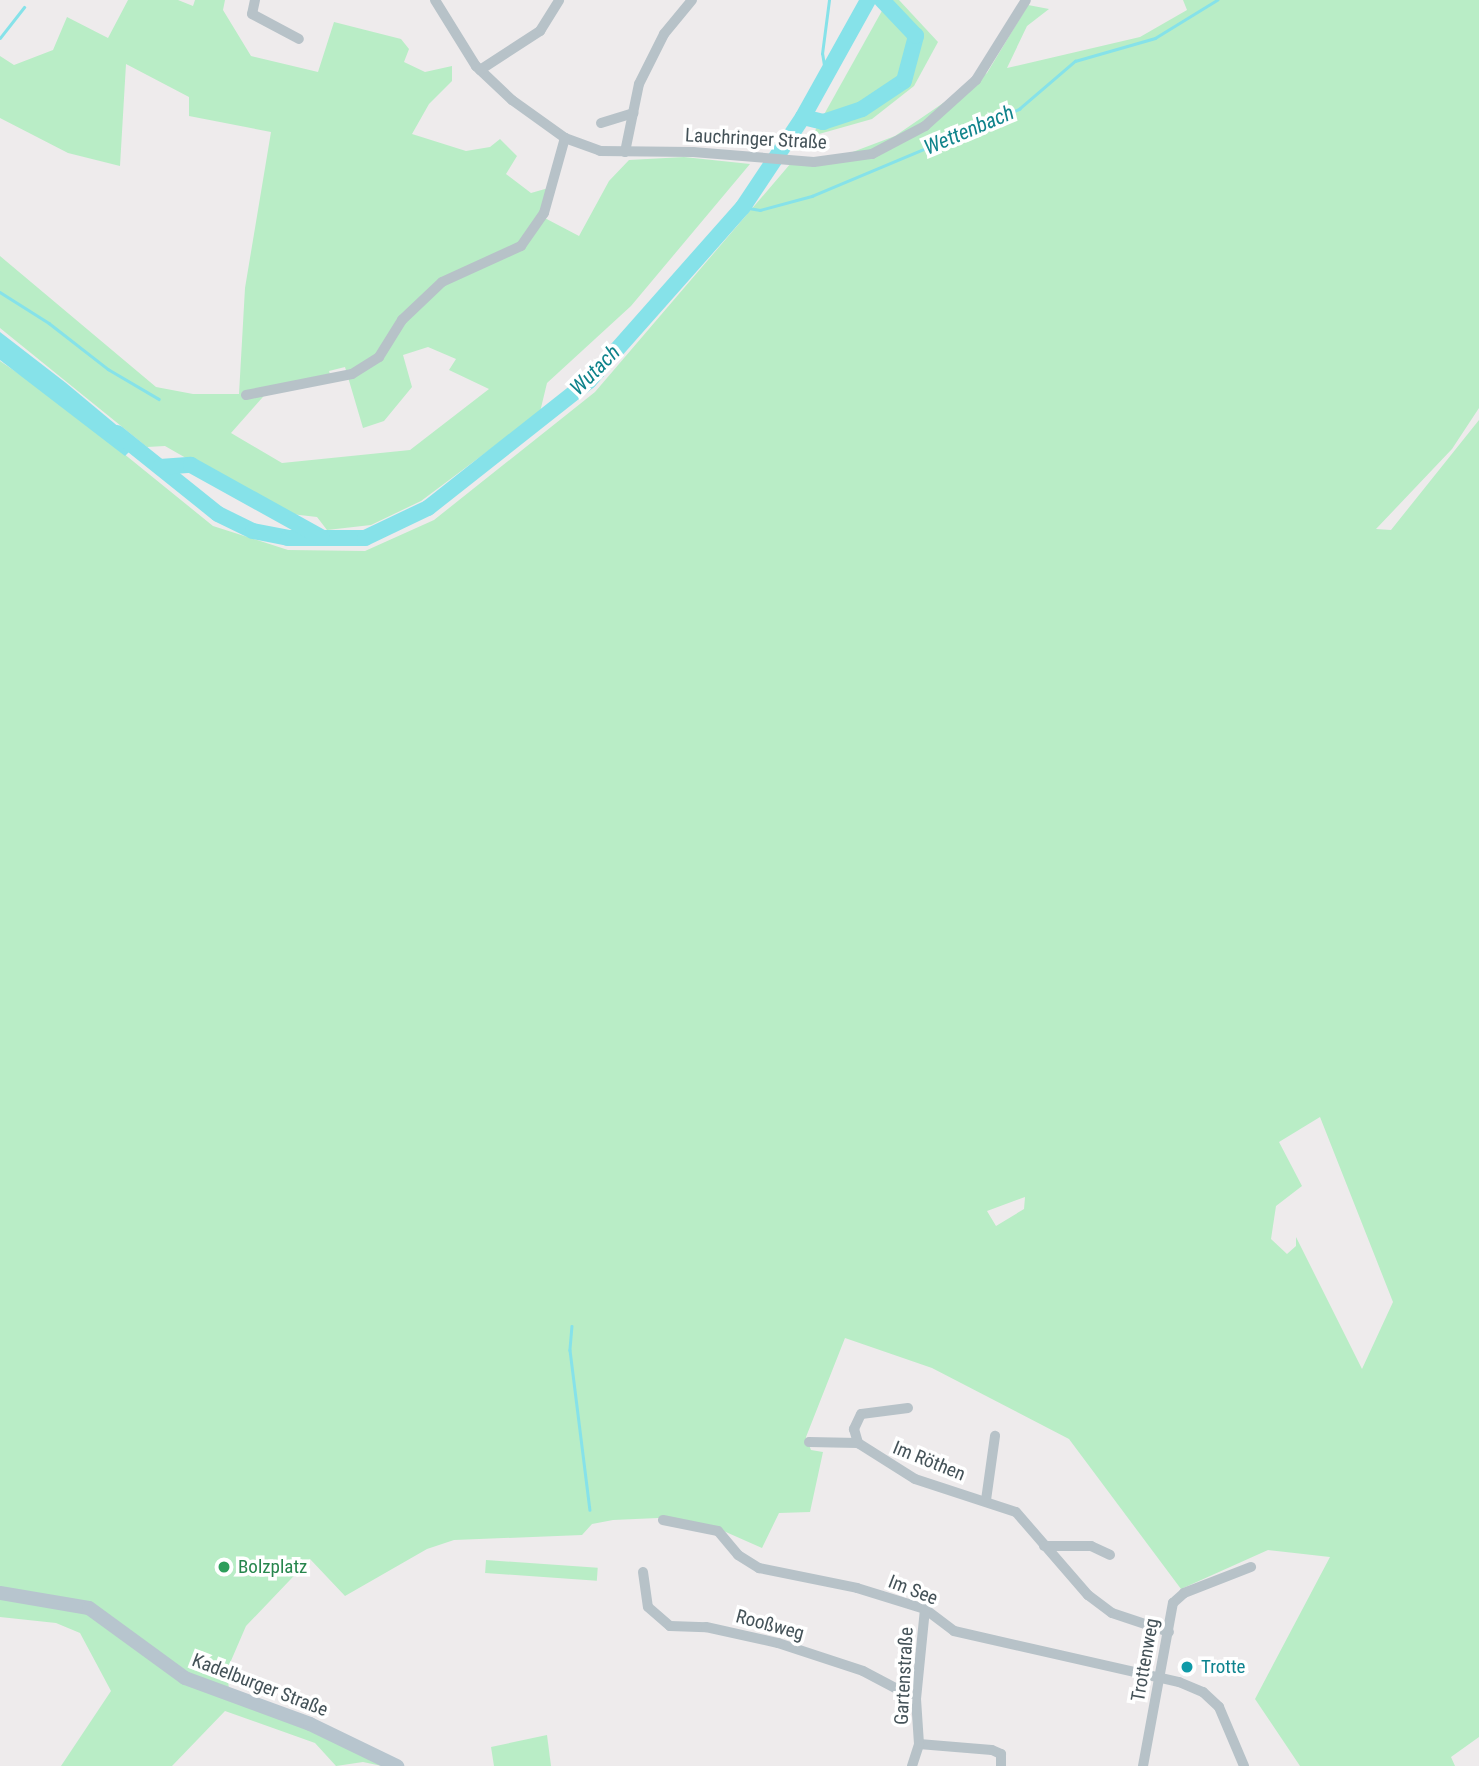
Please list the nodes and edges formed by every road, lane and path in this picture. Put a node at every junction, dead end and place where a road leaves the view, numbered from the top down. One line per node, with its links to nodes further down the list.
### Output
1 (256, 0): 6 (street)
2 (435, 0): 7 (street, Lauchringer Straße)
3 (559, 0): 7 (street)
4 (692, 0): 8 (street)
5 (1026, 0): 11 (street, Lauchringer Straße)
6 (299, 39)
7 (480, 70): 10 (street, Lauchringer Straße)
8 (633, 113): 9 (street); 11 (street)
9 (601, 123)
10 (565, 138): 11 (street, Lauchringer Straße); 12 (street)
11 (625, 152)
12 (246, 395)
13 (908, 1408): 16 (street, Im Röthen)
14 (995, 1436): 17 (street, Im Röthen)
15 (809, 1442): 16 (street)
16 (858, 1443): 17 (street, Im Röthen)
17 (986, 1500): 19 (street, Im Röthen)
18 (663, 1520): 24 (street, Im See)
19 (1044, 1546): 20 (street); 25 (street, Im Röthen)
20 (1110, 1555)
21 (1251, 1567): 25 (street, Trottenweg)
22 (643, 1572): 27 (street, Rooßweg)
23 (0, 1593): 29 (main road, Kadelburger Straße)
24 (925, 1609): 26 (street, Im See); 27 (street, Gartenstraße)
25 (1168, 1632): 26 (street, Trottenweg)
26 (1160, 1680): 32 (street, Trottenweg); 33 (street, Im See)
27 (916, 1699): 28 (street, Gartenstraße)
28 (919, 1744): 30 (street, Gartenstraße); 31 (street, Gartenstraße)
29 (397, 1766)
30 (912, 1766)
31 (1001, 1766)
32 (1143, 1766)
33 (1244, 1766)

